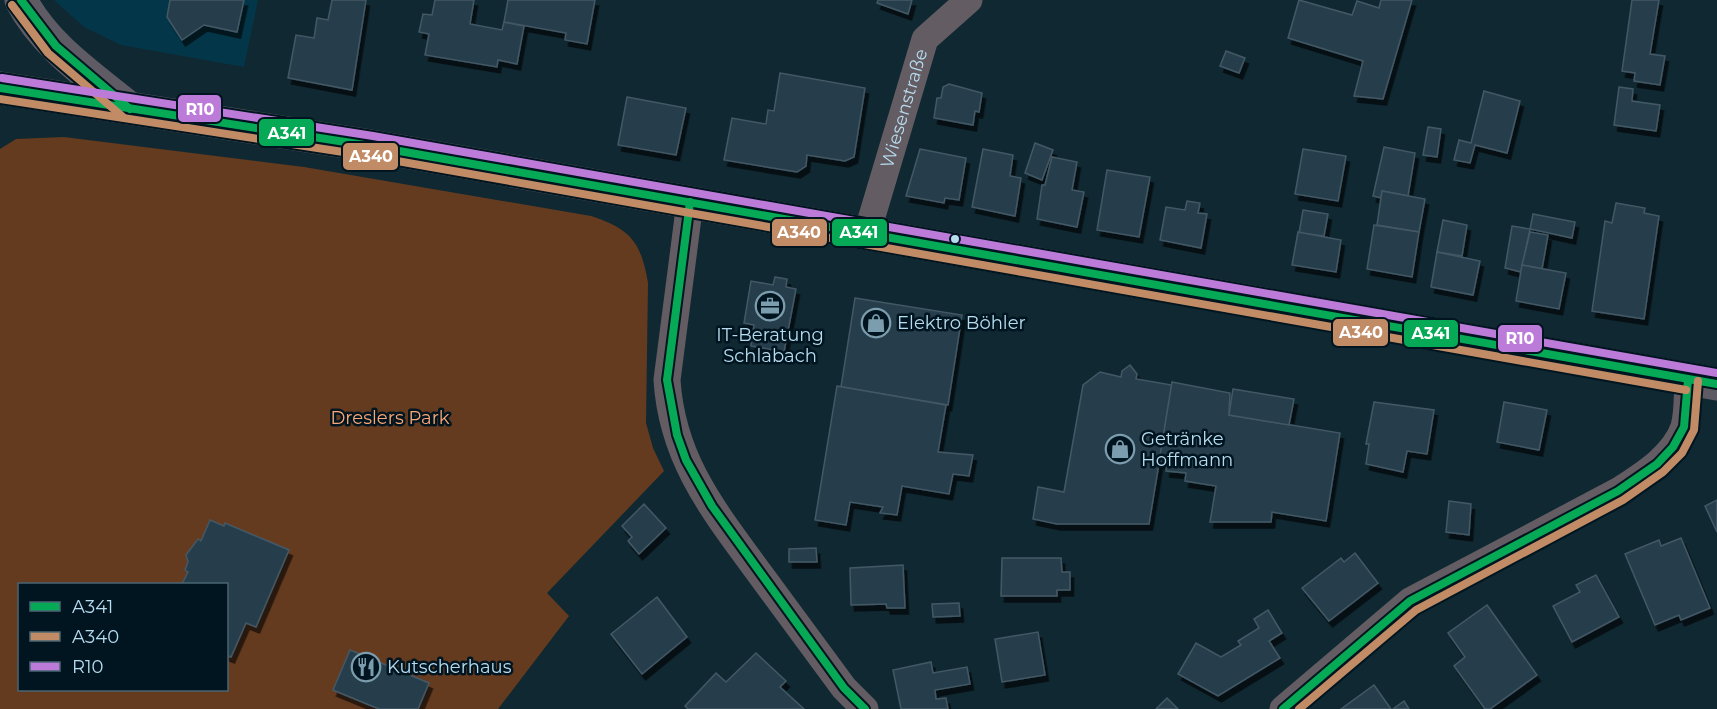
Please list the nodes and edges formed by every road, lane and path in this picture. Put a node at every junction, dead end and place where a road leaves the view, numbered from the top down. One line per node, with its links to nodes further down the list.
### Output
1 (21, 0): 4 (main road)
2 (969, 0): 6 (street, Wiesenstraße)
3 (0, 88): 4 (main road)
4 (130, 108): 5 (main road)
5 (690, 202): 6 (main road); 8 (street)
6 (867, 233): 7 (main road)
7 (1702, 382): 9 (street)
8 (864, 708)
9 (1283, 709)

